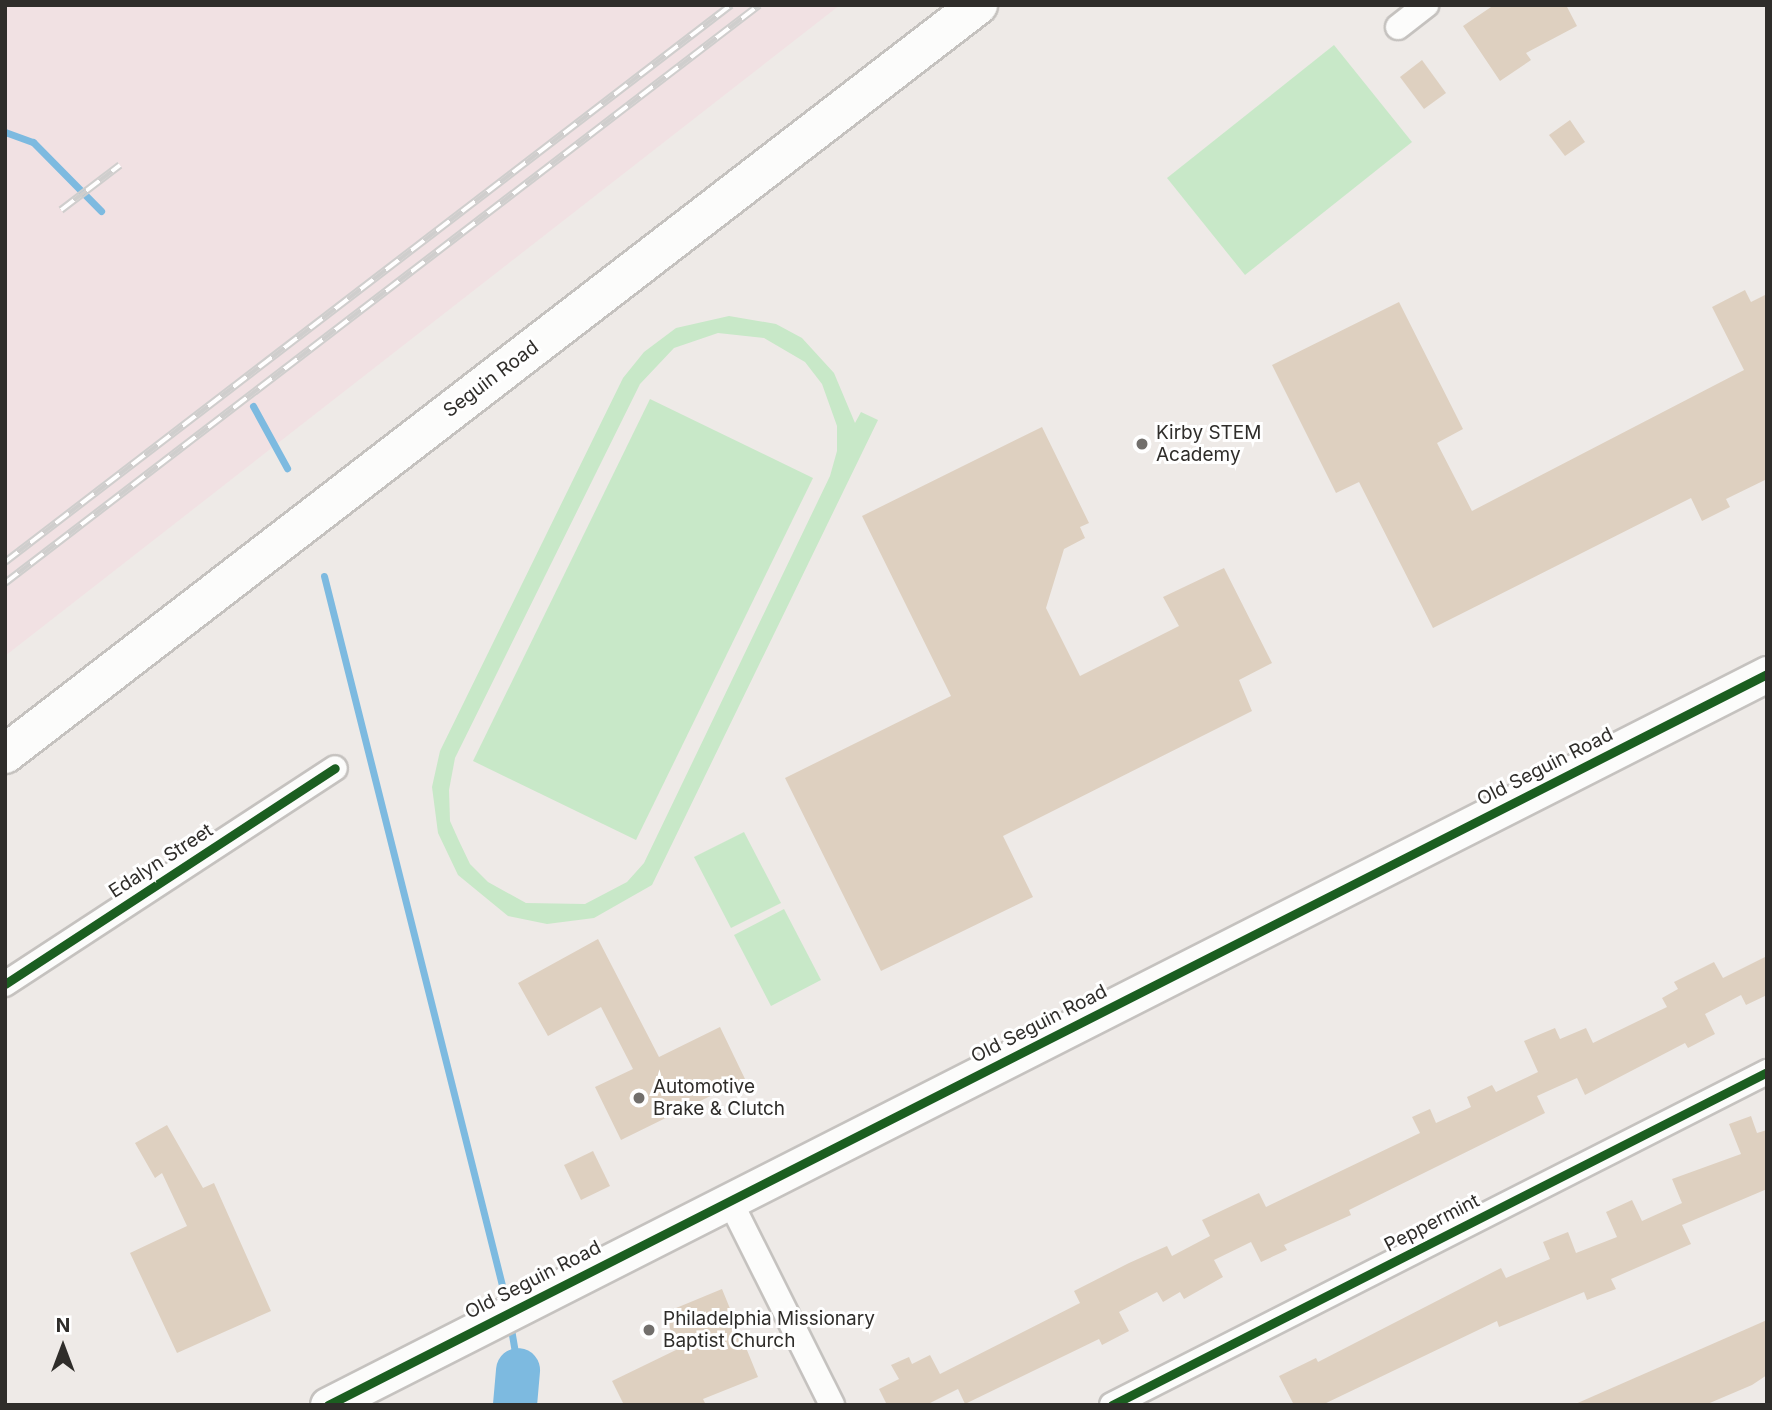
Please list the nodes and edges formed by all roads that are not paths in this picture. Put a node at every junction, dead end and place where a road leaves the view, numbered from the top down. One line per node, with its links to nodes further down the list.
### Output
1 (978, 5): 5 (main road, Seguin Road)
2 (1426, 5): 3 (street)
3 (1398, 27)
4 (1767, 674): 9 (street, Old Seguin Road)
5 (5, 754)
6 (335, 768): 7 (street, Edalyn Street)
7 (5, 984)
8 (1767, 1072): 12 (street, Peppermint)
9 (730, 1201): 10 (street, Old Seguin Road); 11 (street)
10 (328, 1405)
11 (832, 1405)
12 (1112, 1405)

